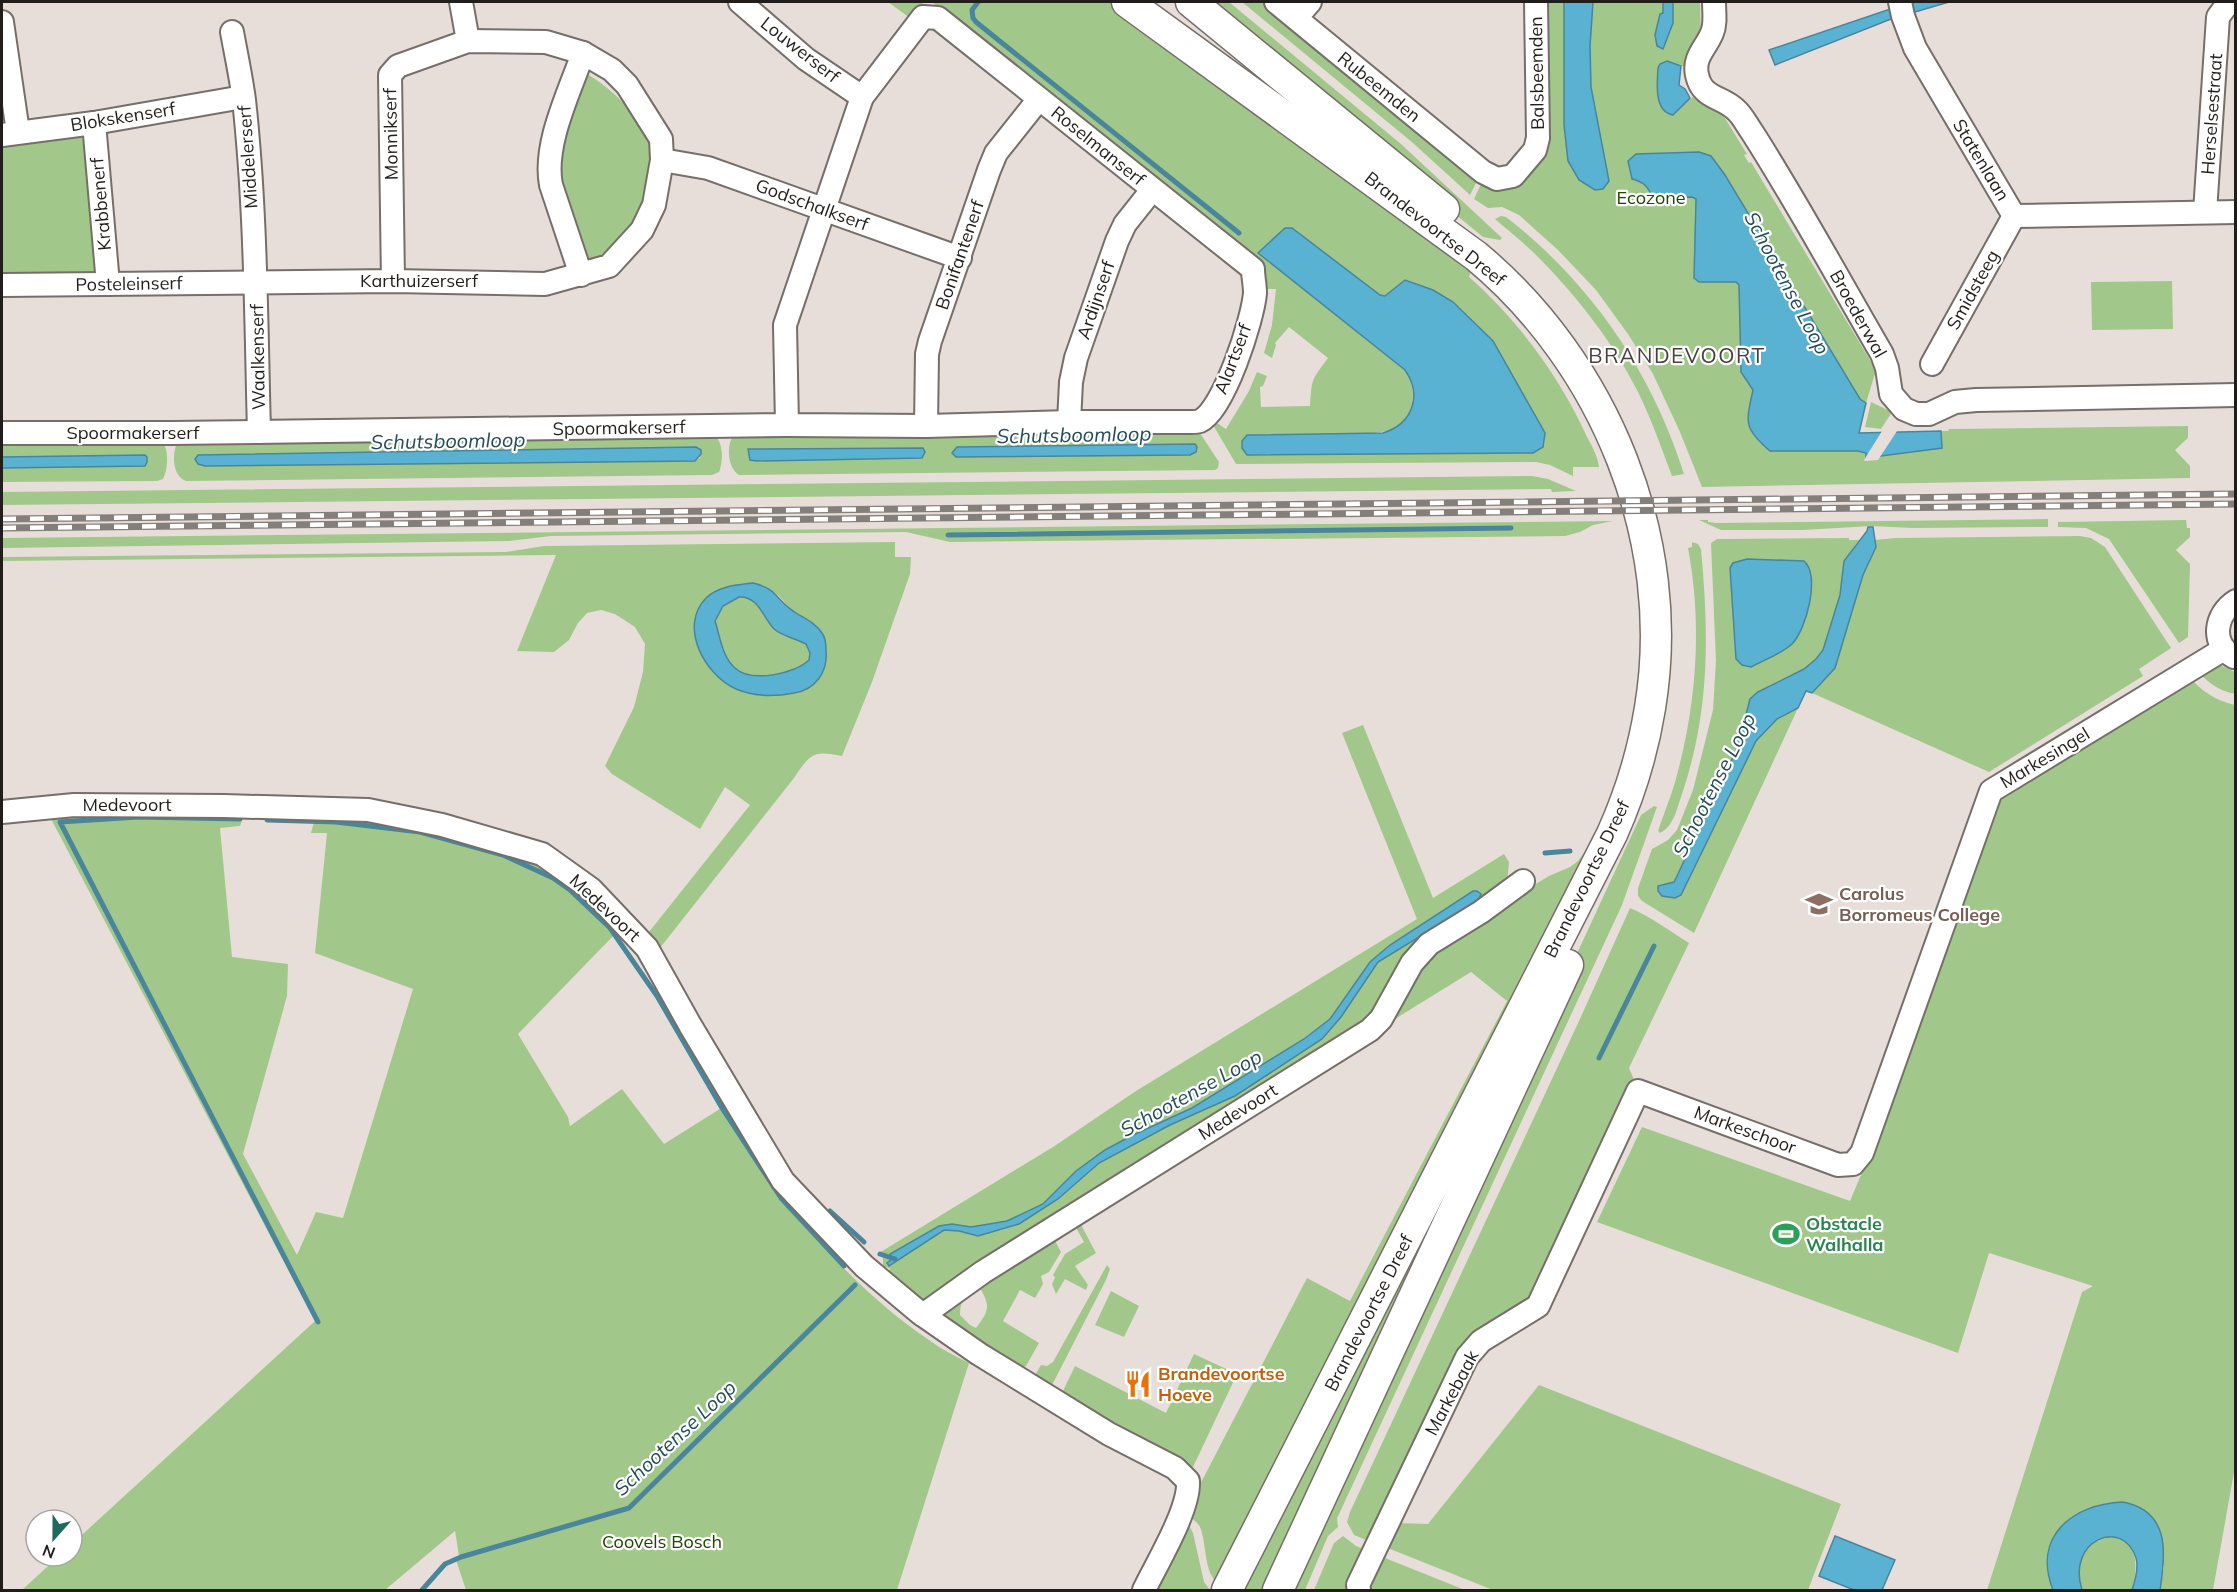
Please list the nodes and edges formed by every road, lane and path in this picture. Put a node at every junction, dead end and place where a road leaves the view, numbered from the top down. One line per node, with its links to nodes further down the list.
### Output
1 (461, 2): 13 (street)
2 (740, 2): 16 (street, Louwerserf)
3 (1127, 2): 50 (main road, Brandevoortse Dreef)
4 (1191, 2): 51 (main road, Brandevoortse Dreef)
5 (1276, 2): 10 (street, Rubeemden)
6 (1536, 2): 21 (street, Balsbeemden)
7 (1714, 2): 35 (street, Broederwal)
8 (1901, 7): 26 (street, Statenlaan)
9 (2224, 9): 24 (street, Herselsestraat)
10 (1303, 10): 21 (street, Rubeemden)
11 (2, 22): 19 (street)
12 (232, 32): 15 (street, Middelerserf)
13 (468, 41): 14 (street, Karthuizerserf); 29 (street, Monnikserf)
14 (583, 53): 20 (street, Karthuizerserf); 28 (street)
15 (243, 97): 18 (street, Blokskenserf); 30 (street, Middelerserf)
16 (862, 97): 17 (street, Roselmanserf); 23 (street)
17 (1039, 99): 22 (street, Roselmanserf); 27 (street, Bonifantenerf)
18 (94, 123): 19 (street, Blokskenserf); 31 (street, Krabbenerf)
19 (10, 133)
20 (662, 160): 23 (street, Godschalkserf); 28 (street, Karthuizerserf)
21 (1483, 172)
22 (1152, 190): 33 (street, Roselmanserf); 37 (street, Ardijnserf)
23 (826, 210): 27 (street, Godschalkserf); 38 (street)
24 (2205, 212): 25 (street, Statenlaan); 26 (street, Statenlaan)
25 (2235, 212)
26 (2014, 216): 34 (street, Smidsteeg)
27 (960, 258): 39 (street, Bonifantenerf)
28 (581, 275): 29 (street, Karthuizerserf)
29 (393, 281): 30 (street, Karthuizerserf)
30 (256, 282): 31 (street, Posteleinserf); 40 (street, Waalkenserf)
31 (108, 284): 32 (street, Posteleinserf)
32 (2, 285)
33 (1255, 292): 36 (street, Alartserf)
34 (1932, 364)
35 (2235, 395)
36 (1200, 421): 37 (street, Spoormakerserf)
37 (1070, 422): 39 (street, Spoormakerserf)
38 (787, 425): 39 (street, Spoormakerserf); 40 (street, Spoormakerserf)
39 (926, 426)
40 (260, 432): 41 (street, Spoormakerserf)
41 (2, 433)
42 (2235, 601): 43 (street)
43 (2230, 654): 47 (street, Markesingel)
44 (2, 812): 48 (street, Medevoort)
45 (1523, 881): 48 (street, Medevoort)
46 (1638, 1091): 47 (street, Markeschoor); 52 (street, Markebaak)
47 (1853, 1164)
48 (923, 1315): 49 (street, Medevoort)
49 (1144, 1590)
50 (1227, 1590)
51 (1278, 1590)
52 (1359, 1590)

